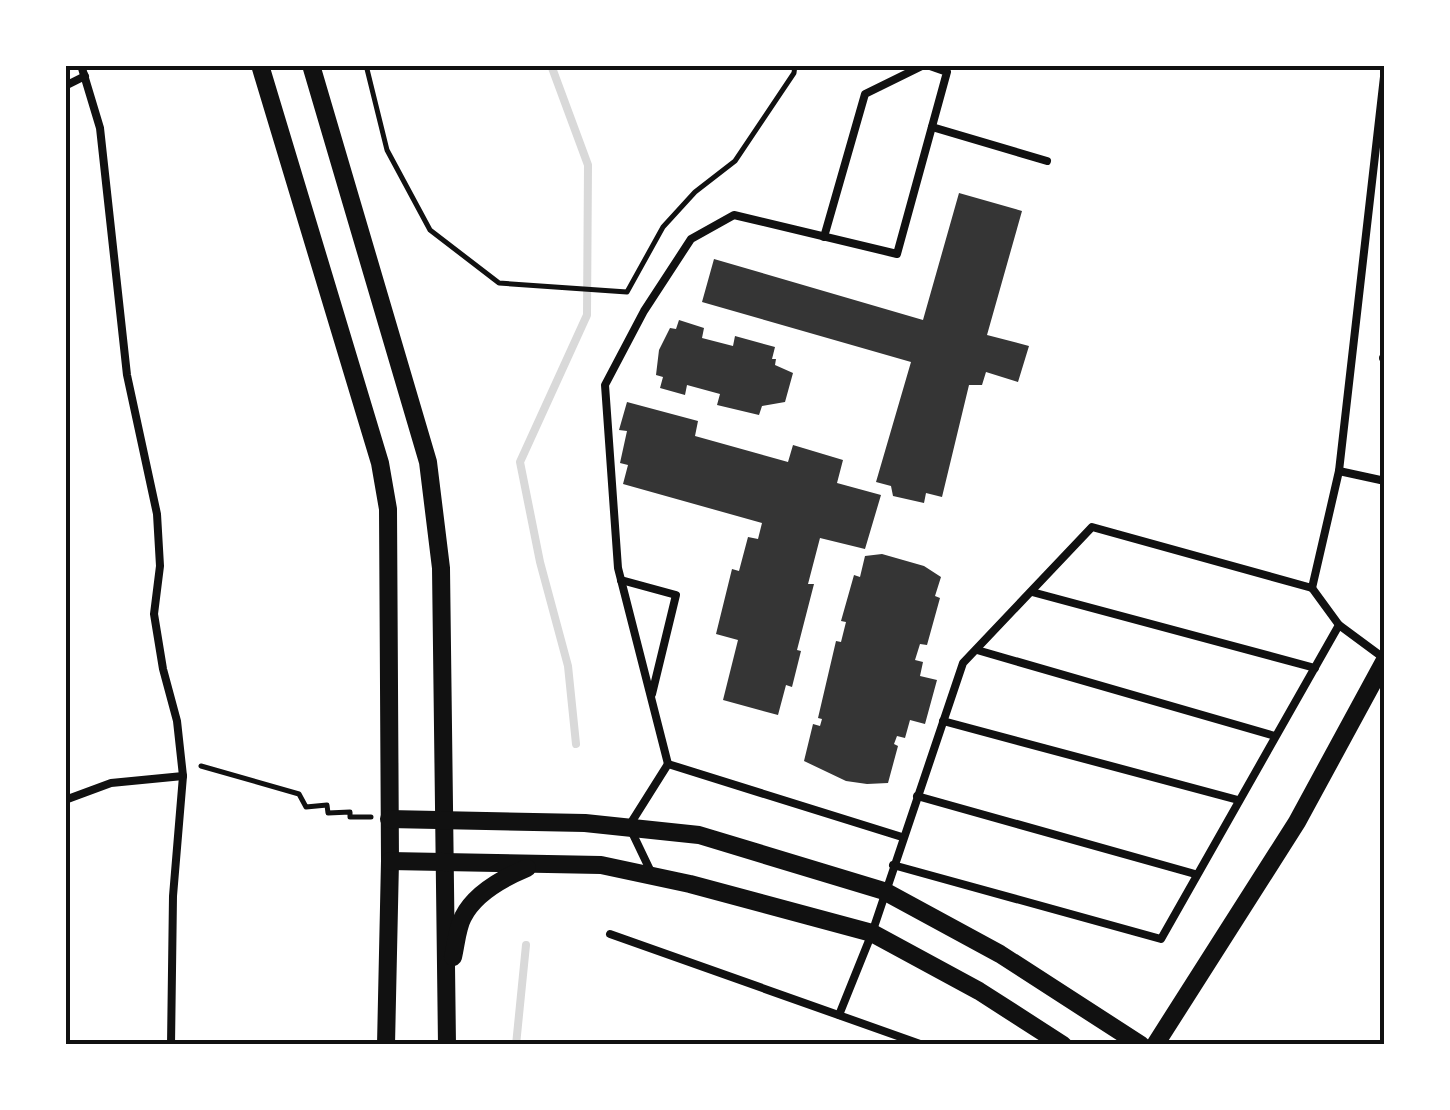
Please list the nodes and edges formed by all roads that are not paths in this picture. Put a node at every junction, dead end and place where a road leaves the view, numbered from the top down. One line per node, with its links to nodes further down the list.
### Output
1 (82, 65): 6 (lane)
2 (260, 65): 28 (street)
3 (310, 65): 29 (street)
4 (925, 65): 8 (lane); 10 (lane)
5 (1385, 68): 11 (lane)
6 (85, 76): 7 (lane); 24 (lane)
7 (65, 86)
8 (932, 127): 9 (lane); 10 (lane)
9 (1047, 161)
10 (824, 236): 13 (lane)
11 (1338, 471): 12 (lane); 14 (lane)
12 (1385, 480)
13 (621, 580): 20 (lane); 20 (lane)
14 (1312, 588): 15 (lane); 16 (lane)
15 (1032, 592): 17 (lane); 19 (lane)
16 (1339, 625): 18 (lane); 19 (lane)
17 (976, 650): 21 (lane); 22 (lane)
18 (1385, 660): 49 (street)
19 (1314, 668): 22 (lane)
20 (651, 698): 23 (lane)
21 (943, 721): 25 (lane); 27 (lane)
22 (1275, 736): 27 (lane)
23 (668, 764): 30 (lane); 31 (lane)
24 (183, 776): 26 (lane); 43 (lane)
25 (916, 796): 31 (lane); 36 (lane)
26 (65, 800)
27 (1238, 800): 36 (lane)
28 (381, 818): 29 (street); 32 (street)
29 (444, 819): 30 (street); 33 (street)
30 (629, 826): 37 (lane); 38 (street)
31 (902, 837): 35 (lane)
32 (390, 861): 33 (street); 44 (street)
33 (444, 862): 34 (street); 41 (street)
34 (538, 864): 37 (street); 41 (street)
35 (893, 865): 36 (lane); 38 (lane)
36 (1195, 874)
37 (653, 876): 39 (street)
38 (884, 891): 39 (lane); 48 (street)
39 (872, 933): 42 (lane); 47 (street)
40 (610, 934): 42 (lane)
41 (447, 982): 45 (street)
42 (839, 1015): 46 (lane)
43 (170, 1045)
44 (386, 1045)
45 (447, 1045)
46 (924, 1045)
47 (1064, 1045)
48 (1141, 1045)
49 (1155, 1045)

